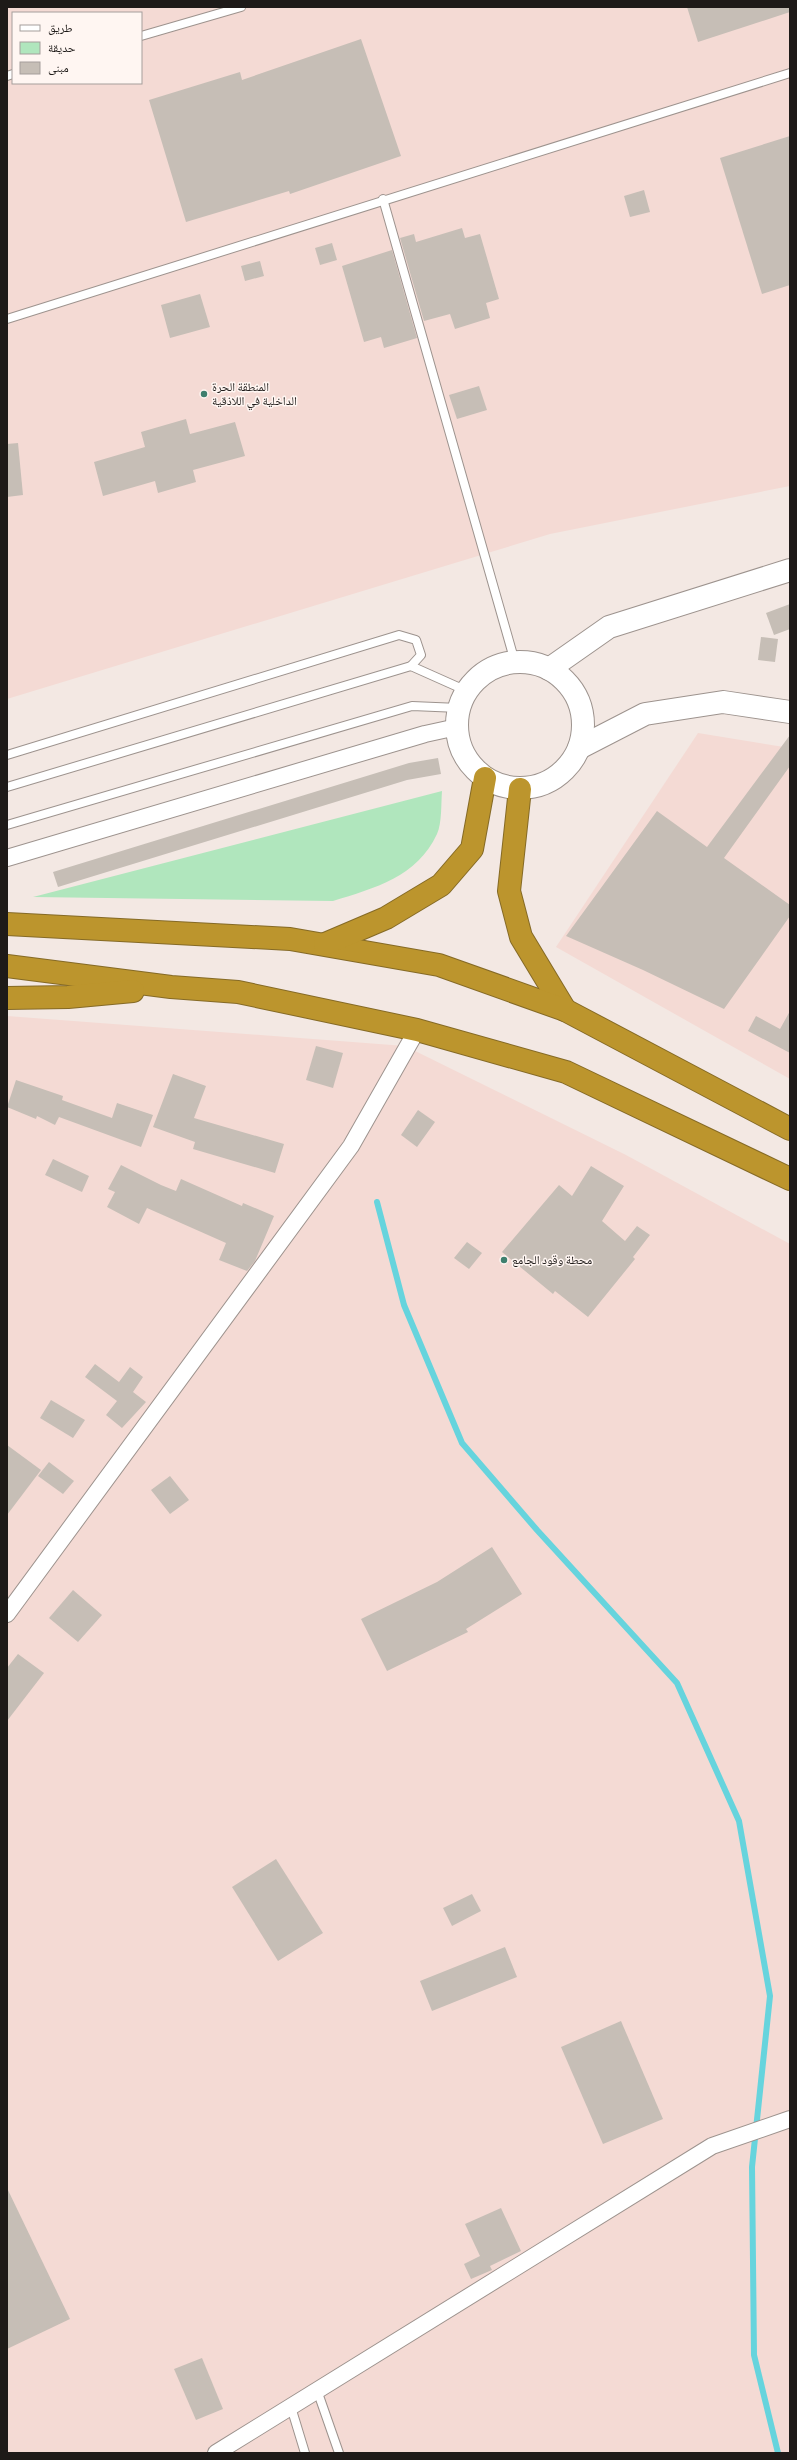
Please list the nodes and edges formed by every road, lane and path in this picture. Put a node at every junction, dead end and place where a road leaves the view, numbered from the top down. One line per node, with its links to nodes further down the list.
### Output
1 (241, 7): 2 (lane)
2 (142, 36)
3 (790, 73): 4 (lane)
4 (383, 199): 5 (lane); 7 (lane)
5 (7, 319)
6 (790, 570): 9 (street)
7 (516, 662): 9 (street); 10 (street)
8 (411, 666): 10 (lane); 13 (lane); 15 (lane)
9 (549, 669): 12 (street)
10 (461, 709): 14 (street); 17 (lane); 18 (street)
11 (790, 712): 12 (street)
12 (579, 748): 16 (street)
13 (7, 754)
14 (485, 778): 16 (street); 20 (highway)
15 (7, 787)
16 (520, 789): 24 (highway)
17 (7, 825)
18 (7, 858)
19 (7, 924): 20 (highway)
20 (325, 944): 24 (highway)
21 (7, 966): 22 (highway)
22 (171, 987): 23 (highway); 25 (highway)
23 (7, 998)
24 (565, 1010): 26 (highway)
25 (417, 1030): 27 (highway); 28 (street)
26 (790, 1129)
27 (790, 1180)
28 (7, 1614)
29 (790, 2119): 30 (street)
30 (317, 2390): 31 (street); 34 (lane)
31 (291, 2407): 32 (street); 33 (lane)
32 (216, 2453)
33 (305, 2453)
34 (339, 2453)

